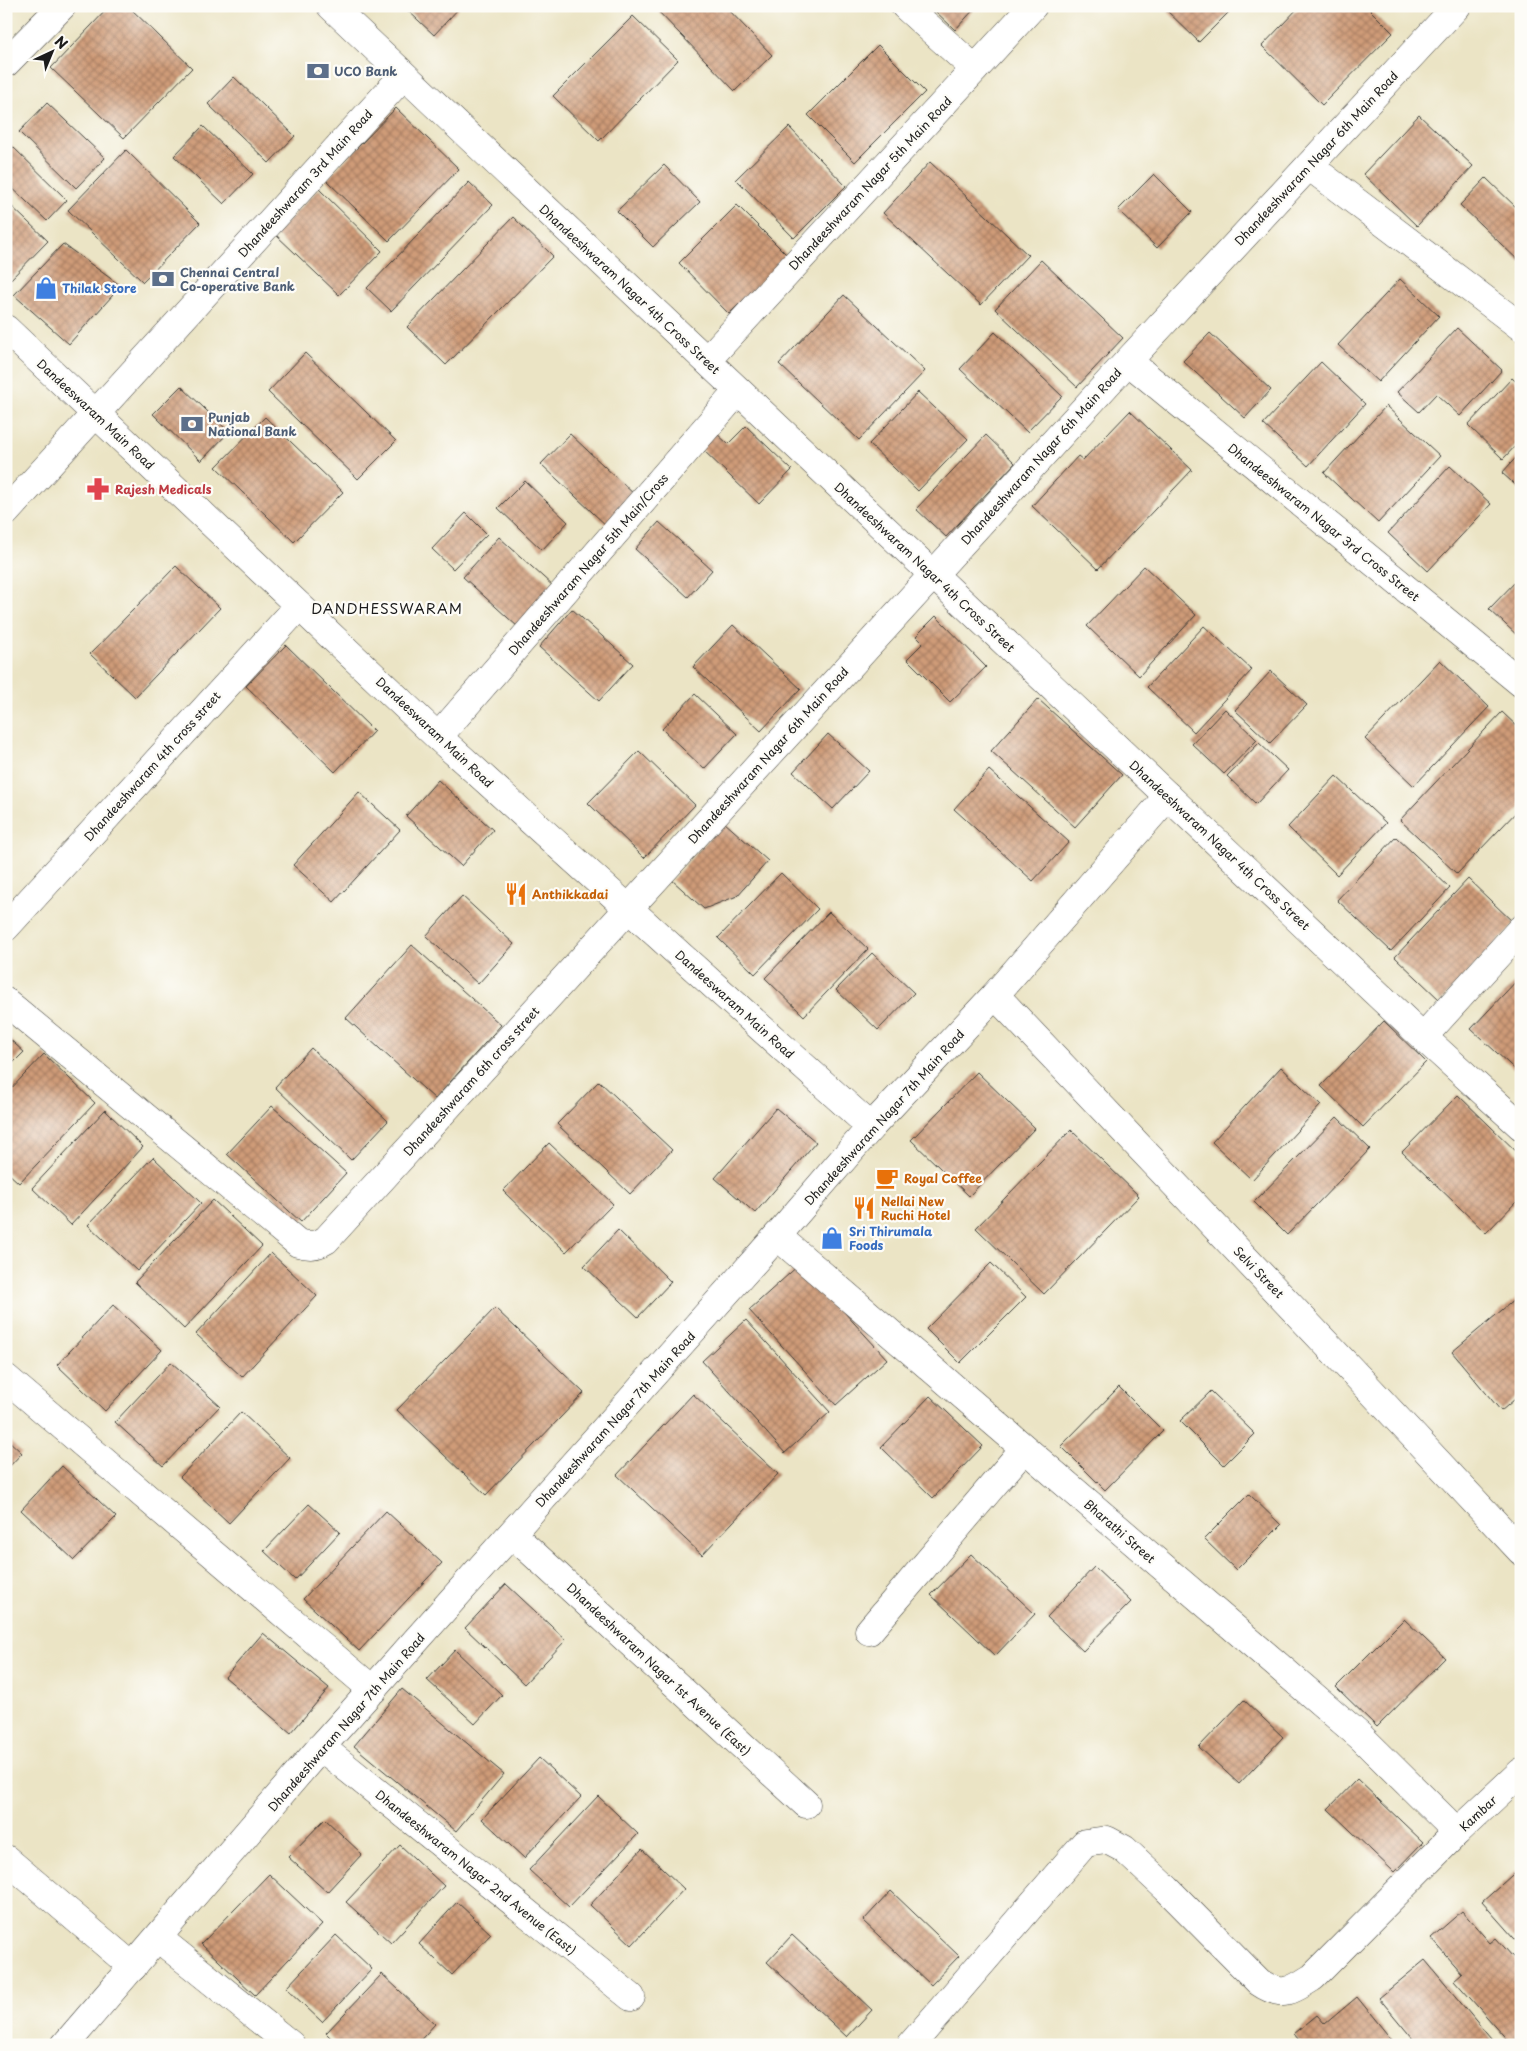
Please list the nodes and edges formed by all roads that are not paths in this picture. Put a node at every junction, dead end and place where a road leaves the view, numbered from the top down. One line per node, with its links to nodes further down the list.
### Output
1 (62, 6): 6 (street)
2 (331, 6): 8 (street, Dhandeeshwaram Nagar 4th Cross Street)
3 (905, 6): 7 (street)
4 (1033, 6): 7 (street, Dhandeeshwaram Nagar 5th Main Road)
5 (1457, 6): 9 (street, Dhandeeshwaram Nagar 6th Main Road)
6 (6, 63)
7 (975, 69): 12 (street, Dhandeeshwaram Nagar 5th Main Road)
8 (403, 76): 12 (street, Dhandeeshwaram Nagar 4th Cross Street); 15 (street, Dhandeeshwaram 3rd Main Road)
9 (1309, 166): 10 (street); 13 (street, Dhandeeshwaram Nagar 6th Main Road)
10 (1520, 326)
11 (6, 329): 15 (street, Dandeeswaram Main Road)
12 (707, 360): 14 (street, Dhandeeshwaram Nagar 4th Cross Street)
13 (1128, 360): 17 (street, Dhandeeshwaram Nagar 6th Main Road); 19 (street, Dhandeeshwaram Nagar 3rd Cross Street)
14 (738, 391): 17 (street, Dhandeeshwaram Nagar 4th Cross Street); 20 (street, Dhandeeshwaram Nagar 5th Main/Cross)
15 (95, 413): 16 (street, Dhandeeshwaram 3rd Main Road); 18 (street, Dandeeswaram Main Road)
16 (6, 512)
17 (933, 574): 21 (street, Dhandeeshwaram Nagar 4th Cross Street); 22 (street, Dhandeeshwaram Nagar 6th Main Road)
18 (299, 606): 20 (street, Dandeeswaram Main Road); 23 (street, Dhandeeshwaram 4th cross street)
19 (1521, 683)
20 (438, 737): 22 (street, Dandeeswaram Main Road)
21 (1168, 796): 25 (street, Dhandeeshwaram Nagar 7th Main Road); 27 (street, Dhandeeshwaram Nagar 4th Cross Street)
22 (629, 908): 26 (street, Dhandeeshwaram 6th cross street); 29 (street, Dandeeswaram Main Road)
23 (6, 927)
24 (1521, 929): 27 (street)
25 (995, 995): 29 (street, Dhandeeshwaram Nagar 7th Main Road); 34 (street, Selvi Street)
26 (6, 1002)
27 (1423, 1037): 28 (street, Dhandeeshwaram Nagar 4th Cross Street)
28 (1521, 1126)
29 (871, 1127): 30 (street, Dhandeeshwaram Nagar 7th Main Road)
30 (777, 1236): 32 (street, Bharathi Street); 33 (street, Dhandeeshwaram Nagar 7th Main Road)
31 (6, 1378): 36 (street)
32 (1024, 1449): 35 (street); 40 (street, Bharathi Street)
33 (512, 1534): 36 (street, Dhandeeshwaram Nagar 7th Main Road); 39 (street, Dhandeeshwaram Nagar 1st Avenue (East))
34 (1521, 1551)
35 (869, 1631)
36 (373, 1690): 37 (street, Dhandeeshwaram Nagar 7th Main Road)
37 (321, 1747): 42 (street, Dhandeeshwaram Nagar 7th Main Road); 44 (street, Dhandeeshwaram Nagar 2nd Avenue (East))
38 (1521, 1772): 40 (street, Kambar)
39 (806, 1804)
40 (1456, 1832): 45 (street, Kambar)
41 (6, 1860): 43 (street)
42 (158, 1938): 43 (street, Dhandeeshwaram Nagar 7th Main Road); 47 (street)
43 (132, 1967): 46 (street, Dhandeeshwaram Nagar 7th Main Road)
44 (632, 1997)
45 (914, 2044)
46 (65, 2045)
47 (292, 2045)

